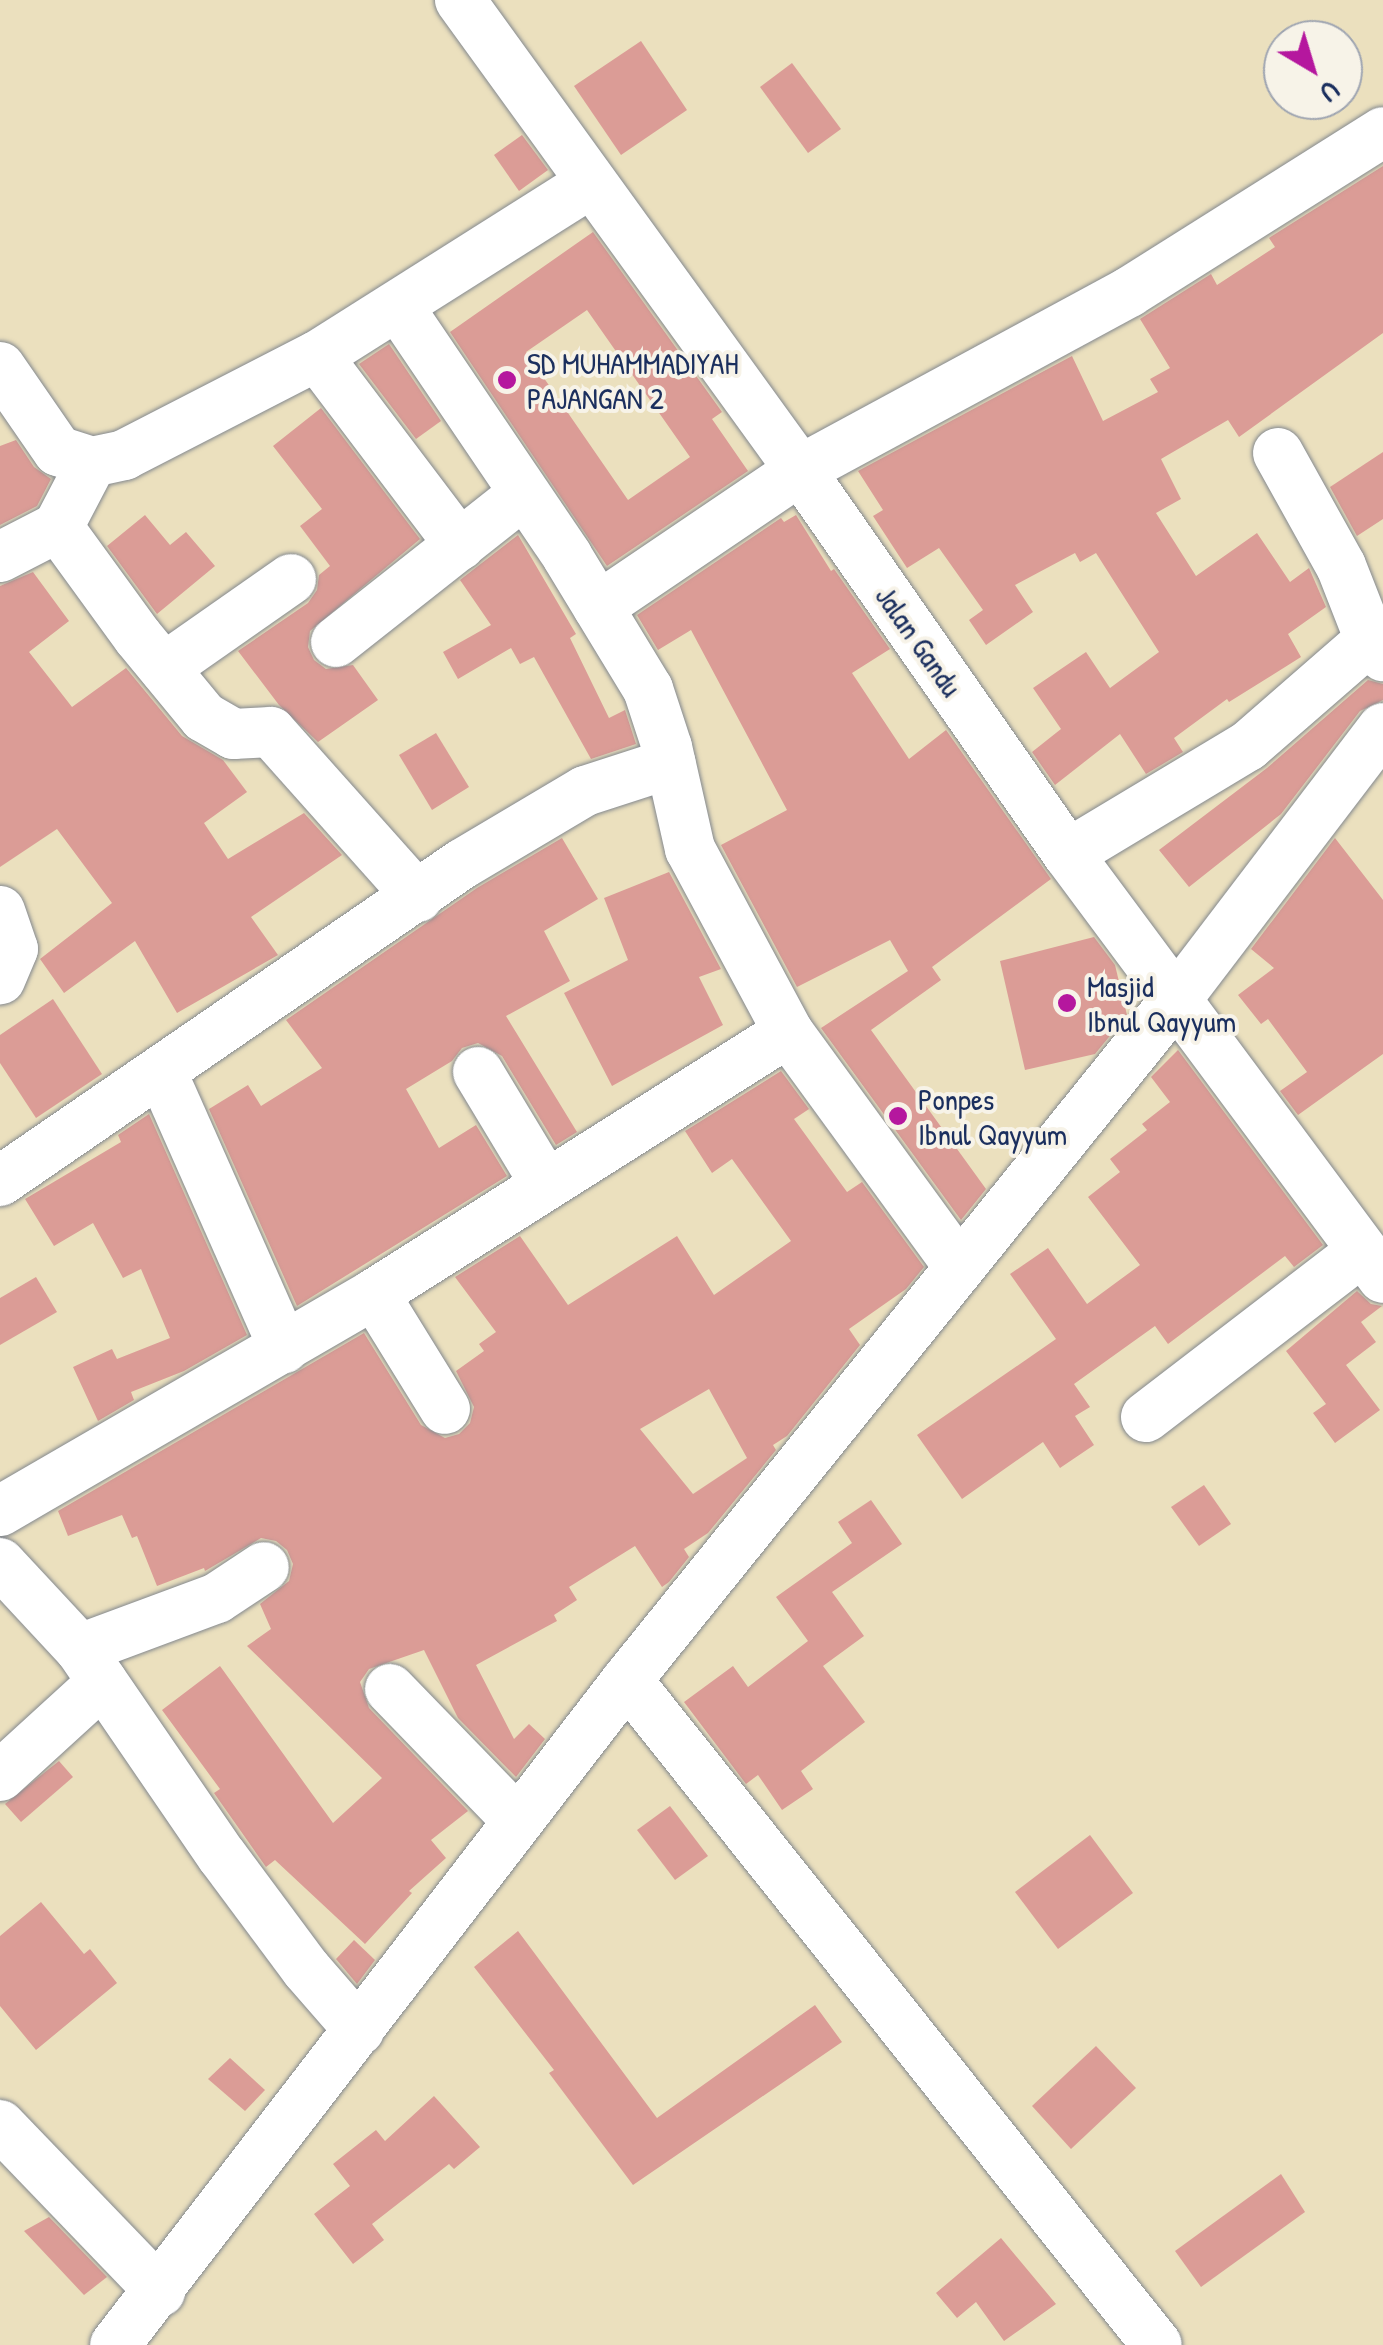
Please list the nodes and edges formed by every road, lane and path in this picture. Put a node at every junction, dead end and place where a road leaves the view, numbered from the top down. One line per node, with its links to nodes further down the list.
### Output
1 (460, 0): 3 (street, Jalan Gandu)
2 (1383, 132): 9 (street)
3 (591, 183): 4 (street); 9 (street, Jalan Gandu)
4 (398, 306): 5 (street); 10 (street)
5 (317, 356): 8 (street); 12 (street)
6 (0, 367): 8 (street)
7 (1278, 453): 17 (street)
8 (92, 462): 11 (street)
9 (800, 470): 15 (street); 21 (street, Jalan Gandu)
10 (522, 495): 12 (street); 15 (street)
11 (58, 528): 13 (street); 18 (street)
12 (460, 546): 16 (street)
13 (0, 557)
14 (290, 579): 18 (street)
15 (598, 607): 20 (street)
16 (336, 642)
17 (1377, 648): 21 (street)
18 (164, 668): 22 (street)
19 (1383, 728): 25 (street)
20 (671, 764): 22 (street); 26 (street)
21 (1068, 854): 25 (street, Jalan Gandu)
22 (418, 897): 28 (street)
23 (0, 911): 24 (street)
24 (0, 978)
25 (1178, 998): 31 (street); 32 (street, Jalan Gandu)
26 (788, 1032): 30 (street); 31 (street)
27 (478, 1072): 30 (street)
28 (162, 1073): 29 (street); 34 (street)
29 (0, 1182)
30 (545, 1183): 33 (street)
31 (958, 1265): 41 (street)
32 (1373, 1265): 36 (street)
33 (374, 1294): 34 (street); 35 (street)
34 (284, 1348): 37 (street)
35 (445, 1410)
36 (1146, 1417)
37 (0, 1511)
38 (0, 1563): 40 (street)
39 (264, 1567): 40 (street)
40 (91, 1665): 43 (street); 45 (street)
41 (626, 1680): 44 (street); 49 (street)
42 (390, 1690): 44 (street)
43 (0, 1776)
44 (517, 1820): 45 (street)
45 (359, 2030): 47 (street)
46 (0, 2124): 47 (street)
47 (160, 2291): 48 (street)
48 (116, 2345)
49 (1157, 2345)

